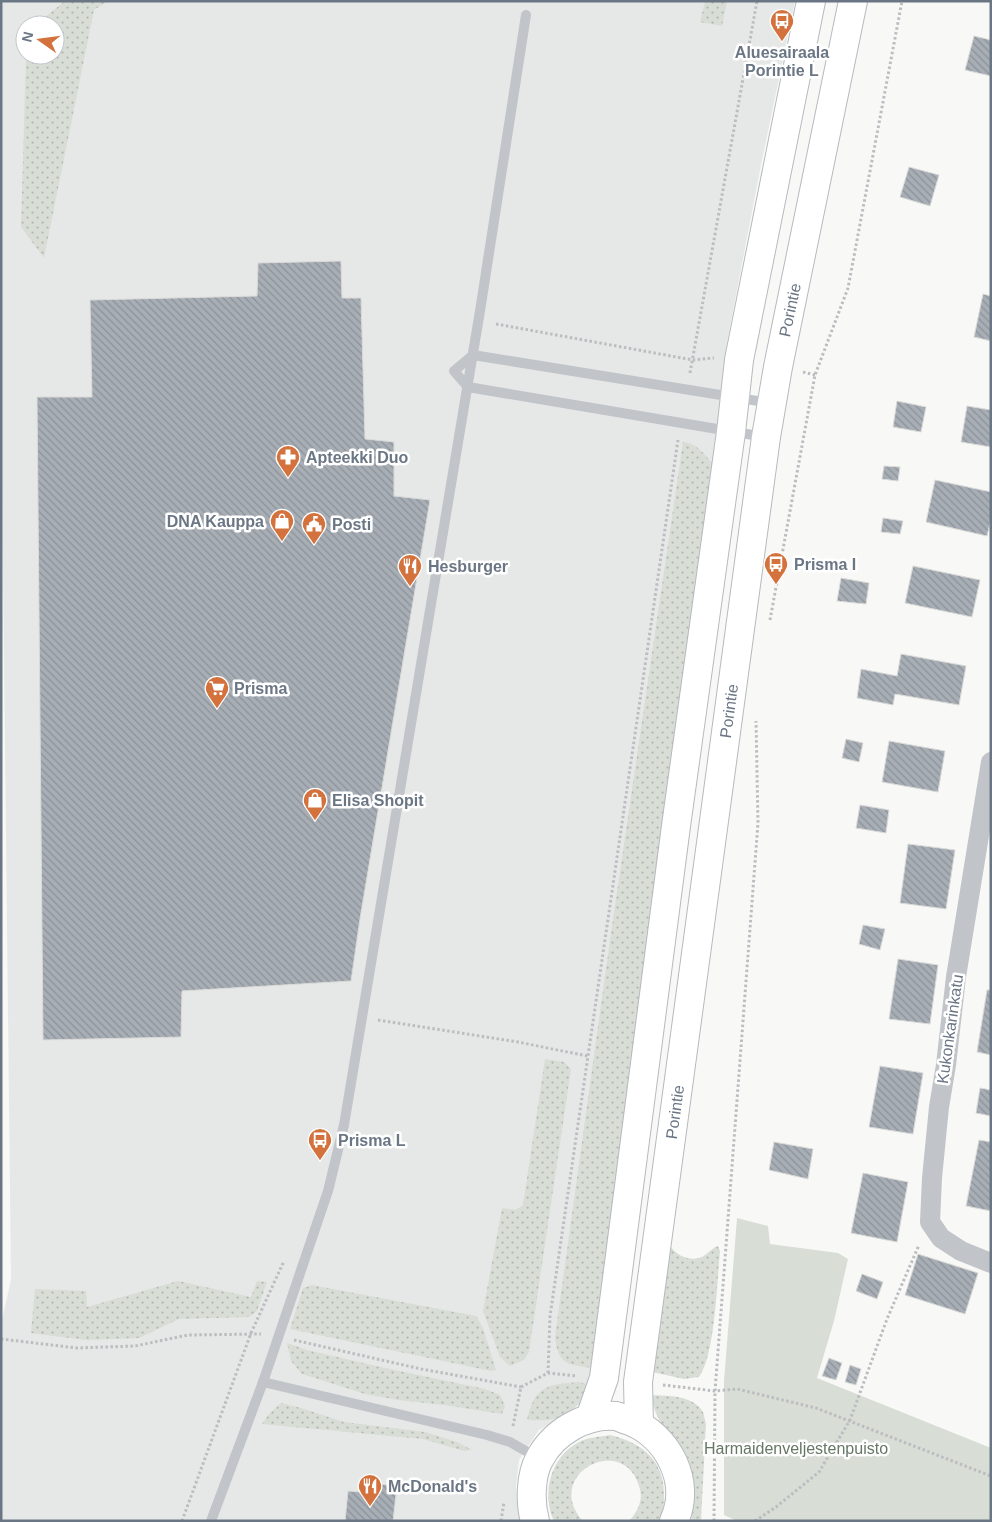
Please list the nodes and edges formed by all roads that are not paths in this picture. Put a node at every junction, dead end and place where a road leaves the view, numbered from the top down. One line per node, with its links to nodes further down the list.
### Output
1 (811, 1): 6 (main road)
2 (853, 1): 7 (main road, Porintie)
3 (526, 15): 4 (lane)
4 (473, 355): 5 (lane); 5 (lane); 6 (lane)
5 (468, 387): 8 (lane); 12 (lane)
6 (735, 398): 7 (lane); 8 (main road)
7 (771, 404): 9 (main road, Porintie)
8 (731, 432): 9 (lane); 13 (main road)
9 (766, 437): 14 (main road, Porintie)
10 (991, 762): 11 (street, Kukonkarinkatu)
11 (991, 1263)
12 (263, 1382): 15 (lane); 16 (lane)
13 (590, 1418): 14 (main road); 15 (main road)
14 (639, 1425): 18 (main road)
15 (539, 1458): 17 (main road)
16 (212, 1521)
17 (535, 1521)
18 (674, 1521)

